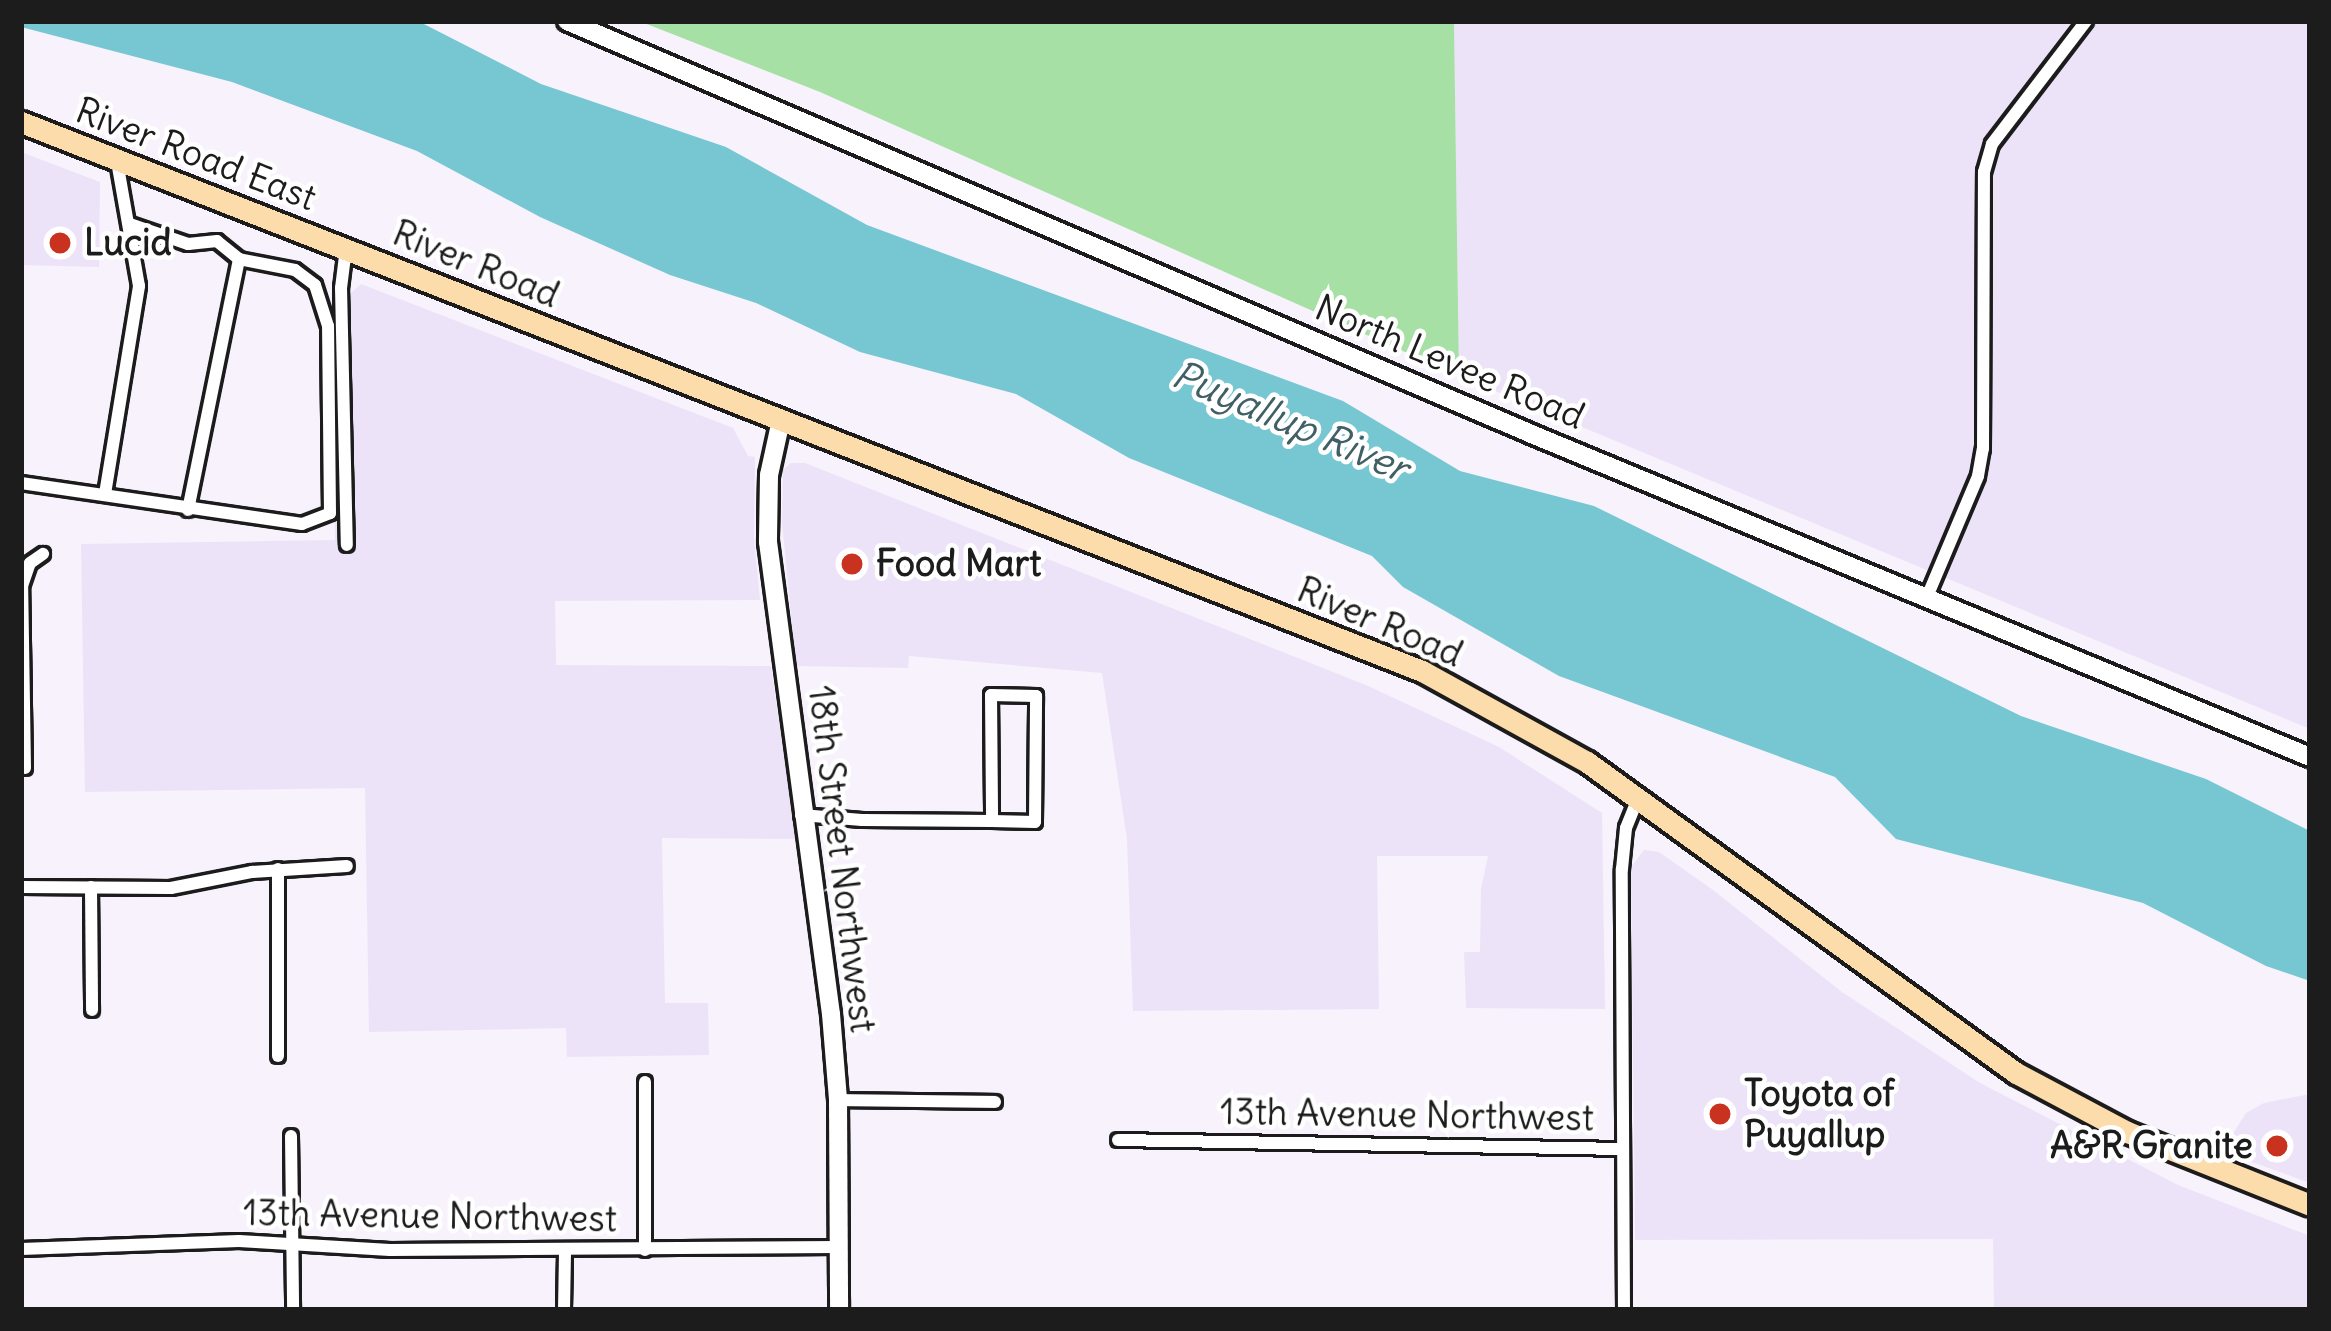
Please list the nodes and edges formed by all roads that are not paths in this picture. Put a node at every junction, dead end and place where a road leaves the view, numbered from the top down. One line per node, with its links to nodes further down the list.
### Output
1 (567, 21): 15 (street, North Levee Road)
2 (2086, 21): 15 (street)
3 (21, 122): 4 (main road, River Road East)
4 (118, 160): 5 (street); 6 (main road, River Road East)
5 (130, 224): 7 (street); 10 (street)
6 (346, 248): 8 (main road, River Road); 12 (street)
7 (239, 259): 11 (street); 11 (street)
8 (781, 420): 19 (main road, River Road); 20 (street, 18th Street Northwest)
9 (21, 483): 10 (street)
10 (105, 494): 11 (street)
11 (188, 510)
12 (347, 544)
13 (44, 554): 14 (street)
14 (22, 586): 16 (street)
15 (1927, 597): 17 (street, North Levee Road)
16 (22, 712): 18 (street)
17 (2310, 757)
18 (25, 768)
19 (1638, 798): 33 (street); 34 (main road, River Road)
20 (801, 815): 21 (street); 29 (street, 18th Street Northwest)
21 (992, 821): 21 (street)
22 (347, 866): 23 (street)
23 (278, 869): 25 (street); 27 (street)
24 (21, 887): 25 (street)
25 (92, 887): 26 (street)
26 (92, 1010)
27 (278, 1056)
28 (646, 1082): 39 (street)
29 (838, 1100): 30 (street); 36 (street, 18th Street Northwest)
30 (995, 1102)
31 (291, 1136): 35 (street)
32 (1118, 1140): 33 (street, 13th Avenue Northwest)
33 (1623, 1149): 43 (street)
34 (2310, 1205)
35 (292, 1244): 37 (street, 13th Avenue Northwest); 38 (street, 13th Avenue Northwest); 40 (street)
36 (837, 1247): 39 (street, 13th Avenue Northwest); 42 (street, 18th Street Northwest)
37 (21, 1249)
38 (565, 1250): 39 (street, 13th Avenue Northwest); 41 (street)
39 (645, 1250)
40 (292, 1310)
41 (564, 1310)
42 (838, 1310)
43 (1624, 1310)

